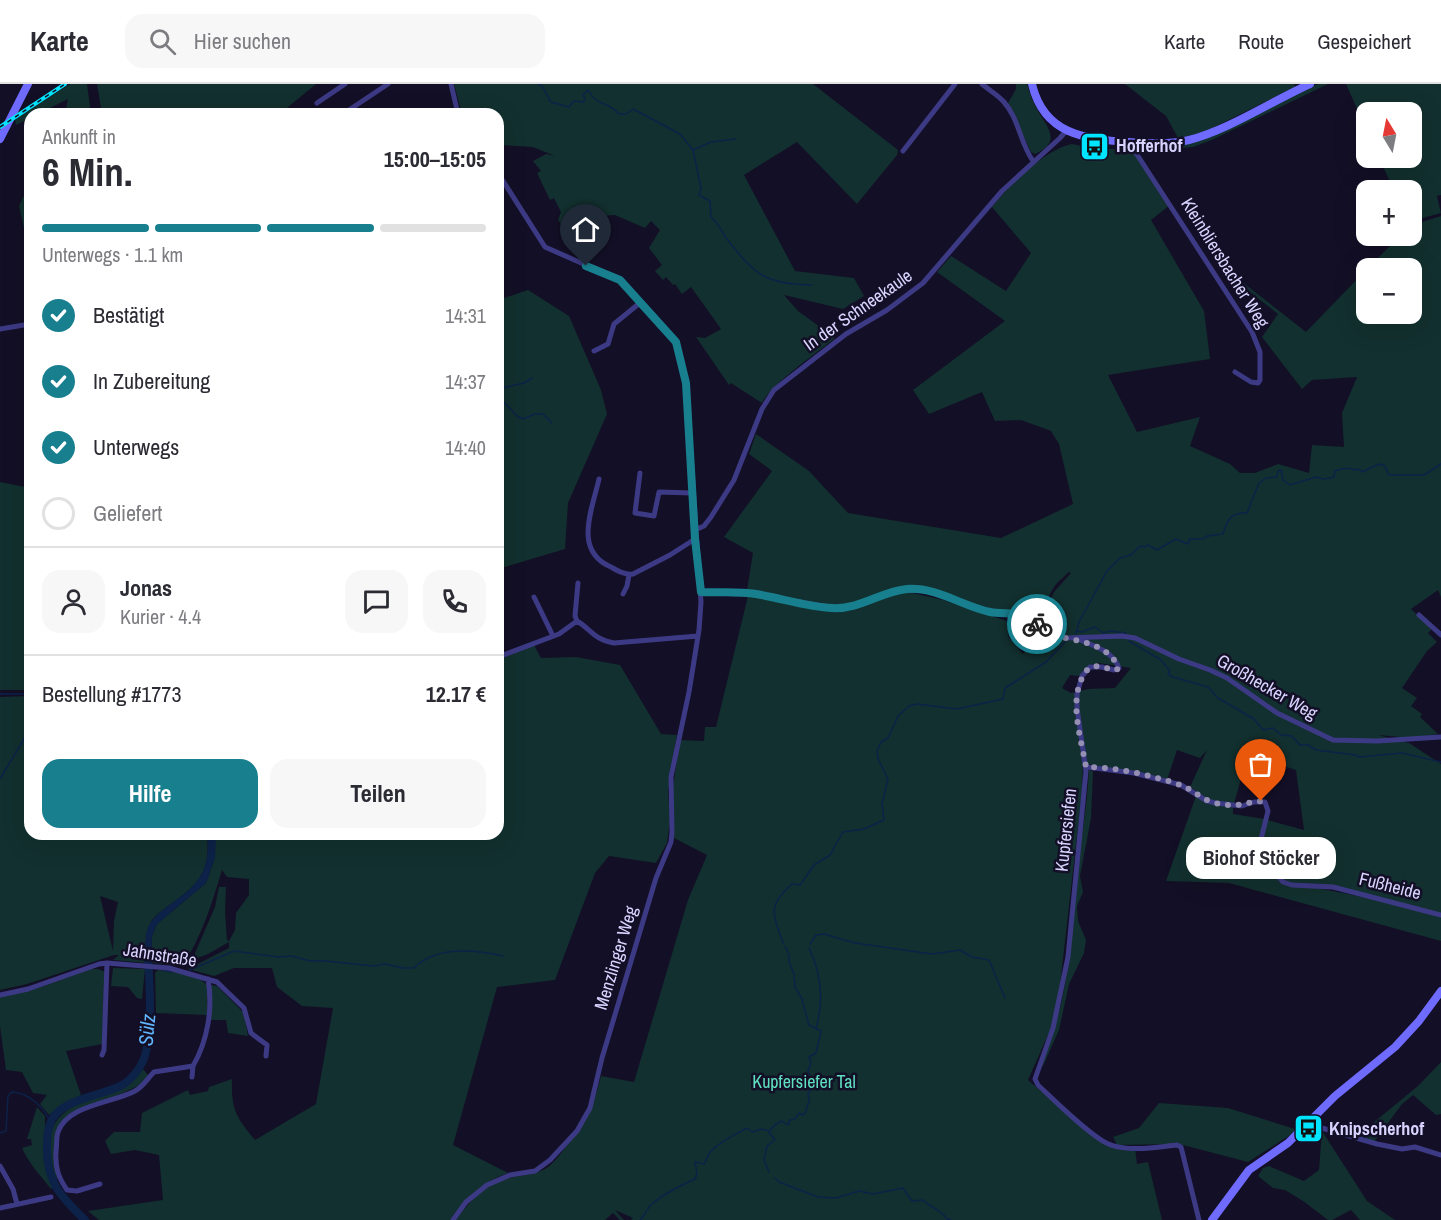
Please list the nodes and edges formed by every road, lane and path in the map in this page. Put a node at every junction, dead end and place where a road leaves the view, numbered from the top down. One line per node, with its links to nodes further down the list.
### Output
1 (28, 84): 13 (street)
2 (345, 84): 9 (street)
3 (387, 84): 10 (street)
4 (451, 84): 11 (street)
5 (955, 84): 15 (street)
6 (981, 84): 16 (street)
7 (1032, 84): 12 (street)
8 (1310, 84): 14 (street)
9 (317, 103)
10 (352, 108)
11 (457, 108)
12 (1065, 131): 14 (street); 16 (street, In der Schneekaule)
13 (0, 139)
14 (1134, 142): 22 (street, Kleinbliersbacher Weg)
15 (903, 151)
16 (1033, 161): 28 (street, In der Schneekaule)
17 (504, 182): 18 (street, Menzlinger Weg)
18 (641, 302): 21 (street); 27 (street, Menzlinger Weg)
19 (24, 325): 20 (street)
20 (0, 329)
21 (594, 351)
22 (1235, 372)
23 (640, 473): 25 (street)
24 (599, 479): 30 (street)
25 (639, 481): 26 (street); 27 (street)
26 (646, 482)
27 (692, 493): 28 (street, Menzlinger Weg)
28 (695, 530): 29 (street, Menzlinger Weg)
29 (695, 539): 30 (street); 32 (street, Menzlinger Weg)
30 (629, 575): 33 (street)
31 (578, 583): 36 (street)
32 (701, 592): 39 (street, Menzlinger Weg); 40 (street, Großhecker Weg)
33 (623, 594)
34 (534, 597): 38 (street)
35 (1419, 615): 37 (street)
36 (577, 621): 38 (street); 39 (street)
37 (1441, 635)
38 (553, 636): 41 (street)
39 (698, 636): 60 (street, Menzlinger Weg)
40 (1077, 639): 42 (street, Großhecker Weg); 43 (street, Kupfersiefen)
41 (504, 655)
42 (1441, 737)
43 (1086, 767): 44 (street, Fußheide); 61 (street, Kupfersiefen)
44 (1441, 915)
45 (107, 963): 46 (street, Jahnstraße); 48 (street, Jahnstraße); 49 (street, Jahnstraße)
46 (208, 979): 50 (street, Jahnstraße); 51 (street)
47 (1441, 991): 53 (street)
48 (0, 995)
49 (102, 1055)
50 (266, 1056)
51 (193, 1066): 52 (street); 56 (street)
52 (192, 1077)
53 (1308, 1124): 54 (street); 62 (street)
54 (1441, 1155)
55 (0, 1166): 58 (street)
56 (100, 1184)
57 (51, 1197): 58 (street)
58 (17, 1204): 59 (street)
59 (0, 1208)
60 (453, 1220)
61 (1199, 1220)
62 (1212, 1220)

